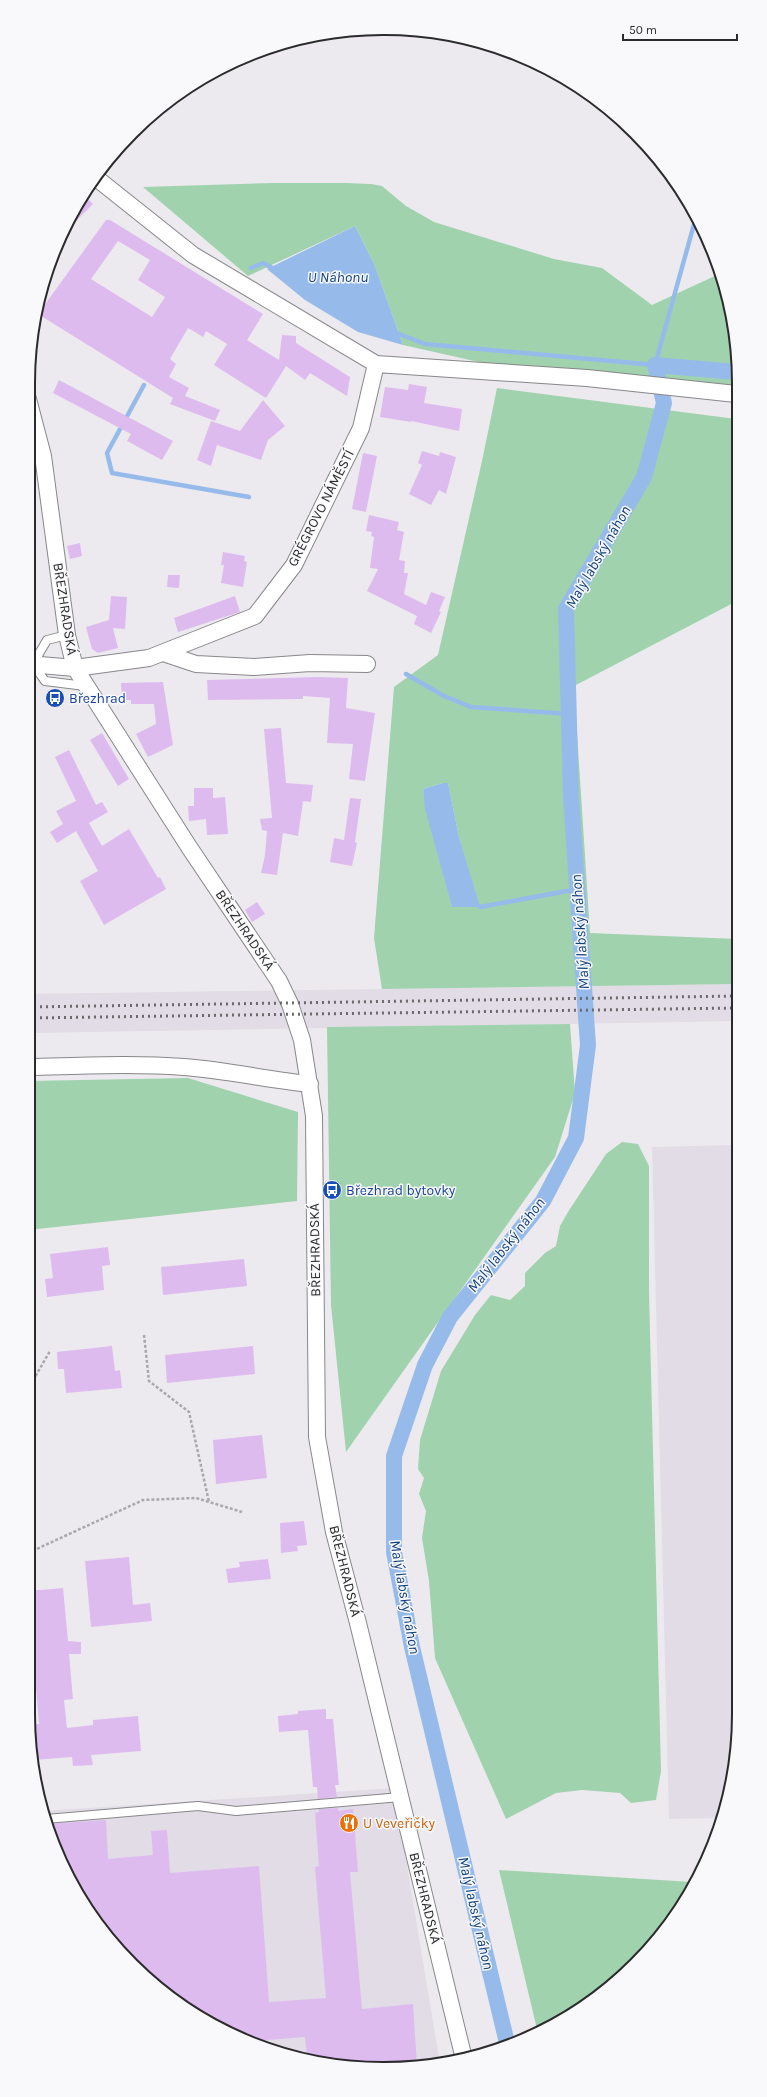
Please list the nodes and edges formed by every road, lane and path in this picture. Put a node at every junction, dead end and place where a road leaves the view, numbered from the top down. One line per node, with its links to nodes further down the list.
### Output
1 (100, 181): 2 (street)
2 (376, 364): 3 (street); 6 (street, GRÉGROVO NÁMĚSTÍ)
3 (732, 394)
4 (35, 426): 5 (street, BŘEZHRADSKÁ)
5 (67, 635): 7 (lane); 10 (street, BŘEZHRADSKÁ)
6 (163, 653): 9 (street); 10 (street, GRÉGROVO NÁMĚSTÍ)
7 (35, 658)
8 (35, 664): 10 (street, GRÉGROVO NÁMĚSTÍ)
9 (367, 664)
10 (75, 668): 12 (street, BŘEZHRADSKÁ)
11 (35, 669): 12 (lane)
12 (87, 686): 14 (street, BŘEZHRADSKÁ)
13 (35, 1067): 14 (street)
14 (310, 1084): 21 (street, BŘEZHRADSKÁ)
15 (144, 1335): 18 (path)
16 (50, 1351): 17 (path)
17 (35, 1377)
18 (209, 1502): 19 (path); 20 (path)
19 (242, 1512)
20 (35, 1550)
21 (401, 1797): 22 (lane); 23 (street, BŘEZHRADSKÁ)
22 (51, 1819)
23 (462, 2053)

